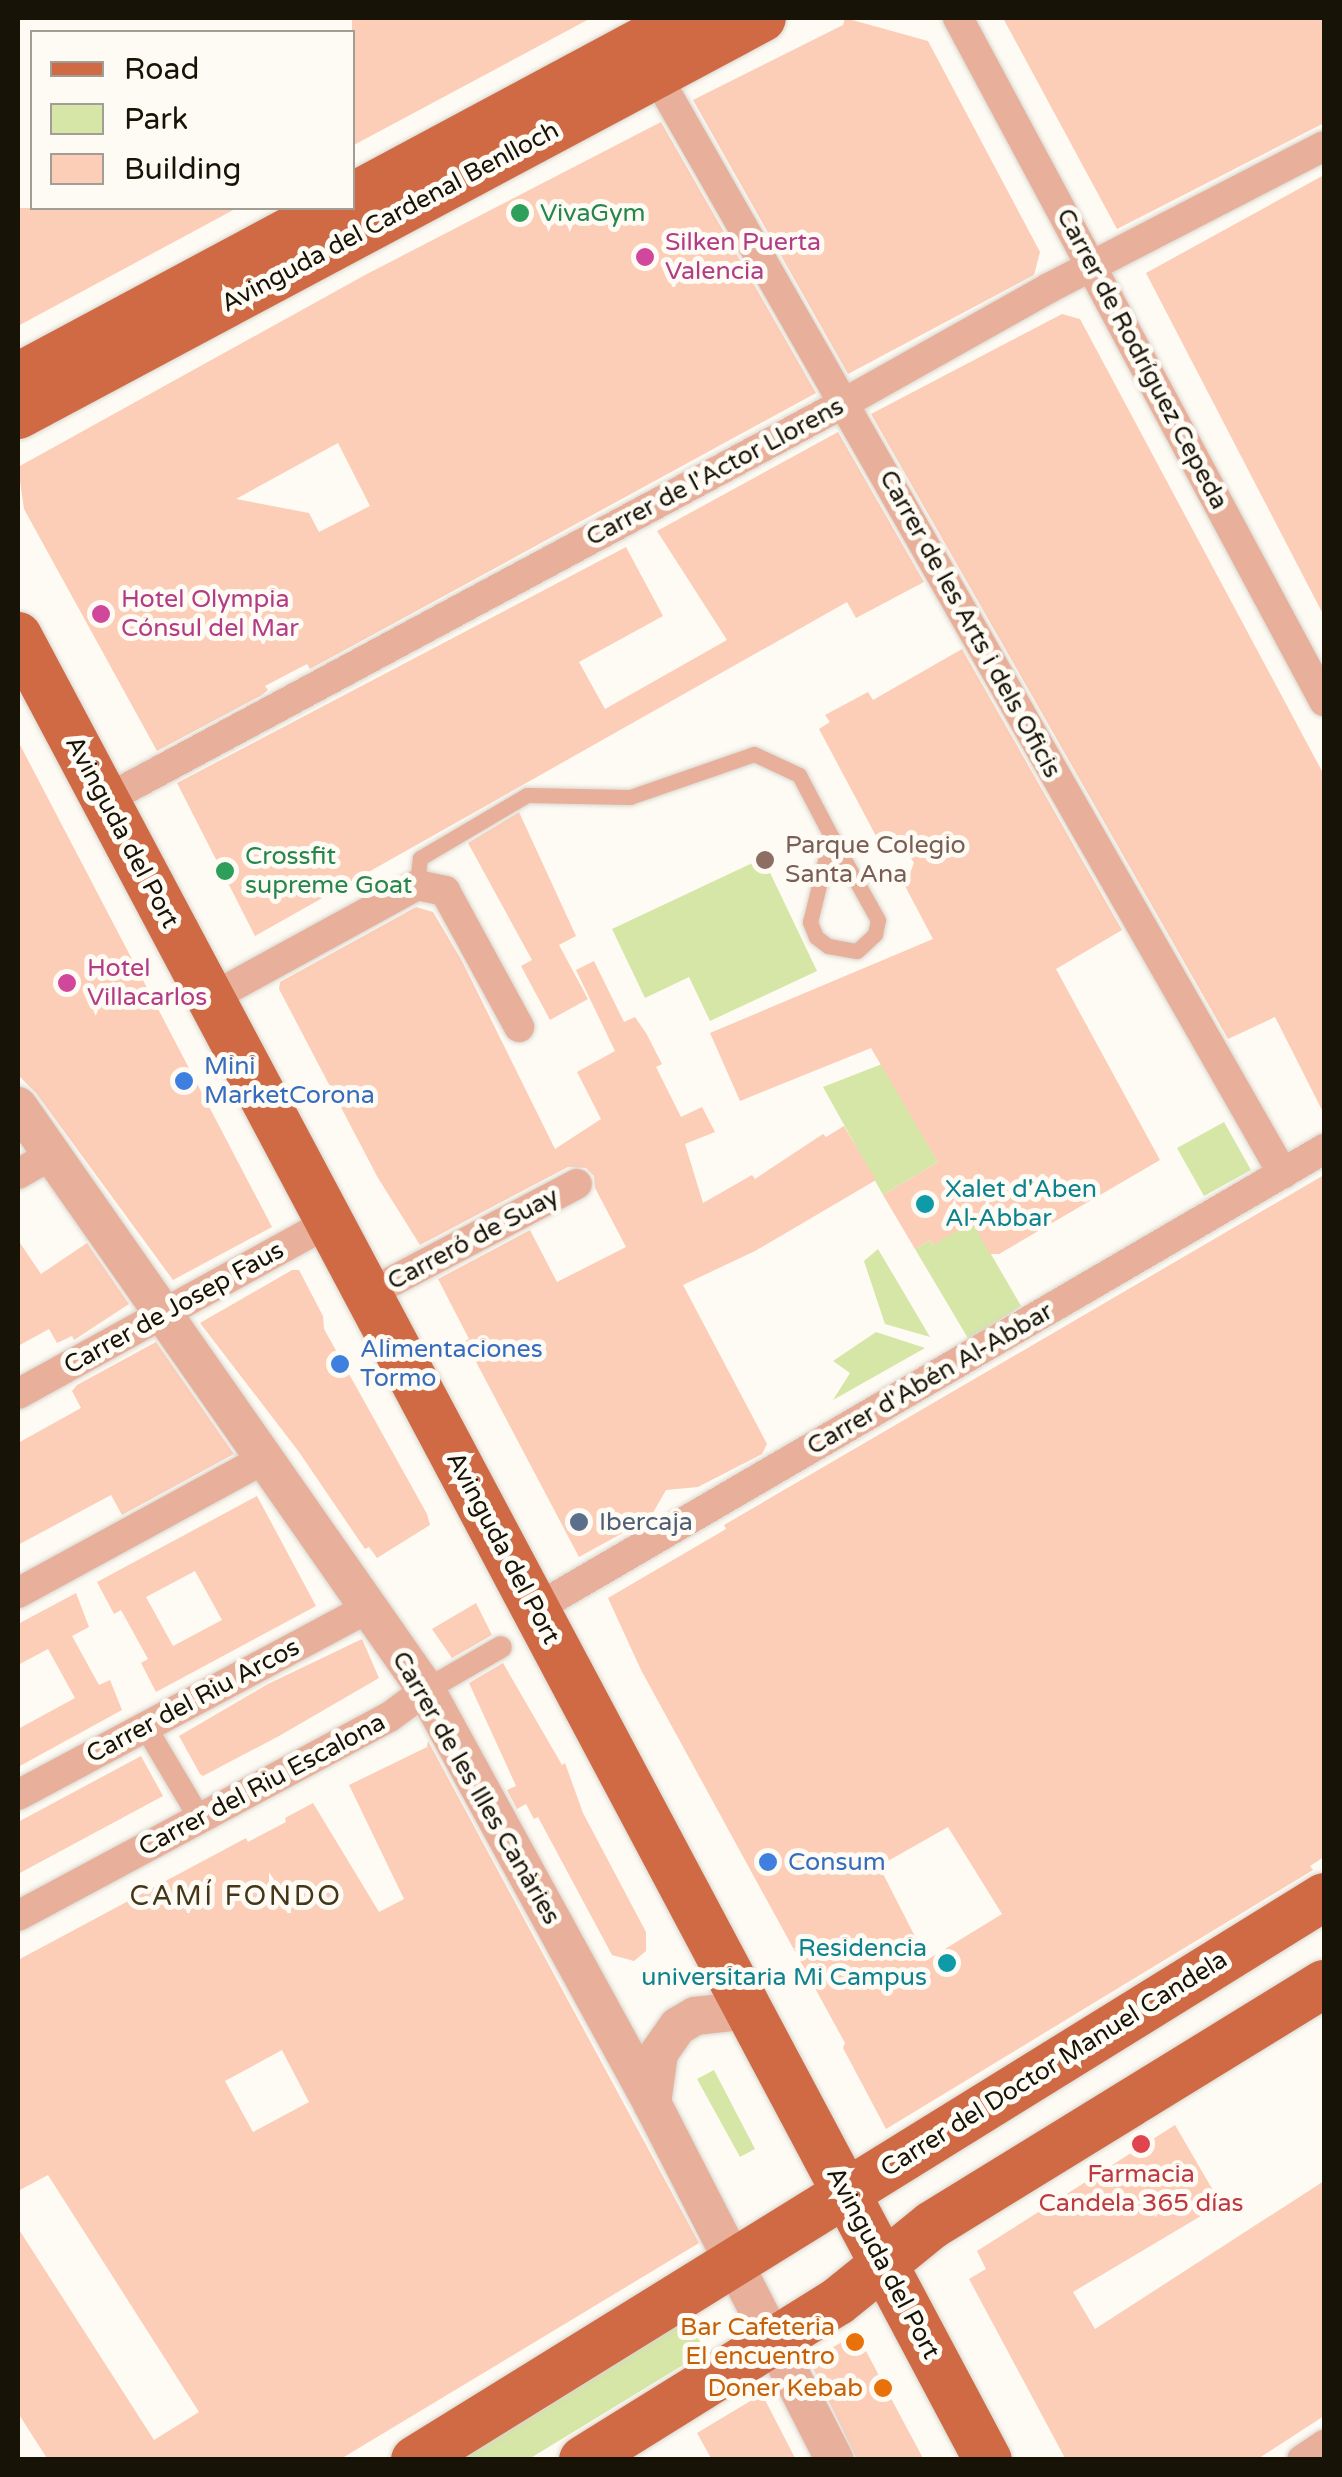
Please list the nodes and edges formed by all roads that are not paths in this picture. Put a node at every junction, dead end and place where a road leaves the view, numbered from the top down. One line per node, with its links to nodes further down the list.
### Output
1 (686, 18): 6 (main road, Avinguda del Cardenal Benlloch)
2 (762, 18): 4 (main road, Avinguda del Cardenal Benlloch)
3 (958, 18): 8 (street, Carrer de Rodríguez Cepeda)
4 (656, 75): 10 (street, Carrer de les Arts i dels Oficis); 11 (main road, Avinguda del Cardenal Benlloch)
5 (1324, 146): 8 (street, Carrer de l'Actor Llorens)
6 (355, 195)
7 (328, 210): 9 (main road, Avinguda del Cardenal Benlloch)
8 (1092, 266): 10 (street, Carrer de l'Actor Llorens); 13 (street, Carrer de Rodríguez Cepeda)
9 (18, 377)
10 (846, 402): 14 (street, Carrer de l'Actor Llorens); 23 (street, Carrer de les Arts i dels Oficis)
11 (18, 415)
12 (18, 636): 14 (main road, Avinguda del Port)
13 (1324, 700)
14 (105, 800): 17 (main road, Avinguda del Port)
15 (831, 836): 15 (lane); 16 (lane)
16 (416, 886): 17 (street); 18 (street)
17 (211, 998): 25 (main road, Avinguda del Port)
18 (519, 1027)
19 (18, 1106): 21 (street, Carrer de les Illes Canàries)
20 (1324, 1149): 23 (street, Carrer d'Abén Al-Abbar)
21 (53, 1154): 22 (street); 27 (street, Carrer de les Illes Canàries)
22 (18, 1174)
23 (1283, 1174): 32 (street, Carrer d'Abén Al-Abbar)
24 (577, 1184): 26 (street, Carreró de Suay)
25 (330, 1222): 26 (main road, Avinguda del Port); 27 (street, Carrer de Josep Faus)
26 (368, 1294): 32 (main road, Avinguda del Port)
27 (163, 1315): 28 (street, Carrer de Josep Faus); 29 (street, Carrer de les Illes Canàries)
28 (18, 1394)
29 (266, 1458): 30 (street); 31 (street, Carrer de les Illes Canàries)
30 (18, 1594)
31 (370, 1607): 34 (street, Carrer de les Illes Canàries); 35 (street, Carrer del Riu Arcos)
32 (535, 1609): 41 (main road, Avinguda del Port)
33 (501, 1647): 34 (street, Carrer del Riu Escalona)
34 (426, 1690): 37 (street, Carrer del Riu Escalona); 42 (street, Carrer de les Illes Canàries)
35 (145, 1726): 36 (street, Carrer del Riu Arcos); 37 (street)
36 (18, 1795)
37 (199, 1817): 39 (street, Carrer del Riu Escalona)
38 (1324, 1898): 43 (main road, Carrer del Doctor Manuel Candela)
39 (18, 1916)
40 (1324, 1984): 45 (main road)
41 (749, 2010): 42 (street); 43 (main road, Avinguda del Port)
42 (652, 2103): 44 (street, Carrer de les Illes Canàries)
43 (846, 2192): 44 (main road, Carrer del Doctor Manuel Candela); 45 (main road, Avinguda del Port)
44 (732, 2263): 46 (street, Carrer de les Illes Canàries); 48 (main road, Carrer del Doctor Manuel Candela)
45 (885, 2266): 46 (main road); 51 (main road, Avinguda del Port)
46 (773, 2342): 49 (main road); 50 (street, Carrer de les Illes Canàries)
47 (1324, 2446): 52 (street)
48 (415, 2460)
49 (583, 2460)
50 (835, 2460)
51 (988, 2460)
52 (1302, 2460)

